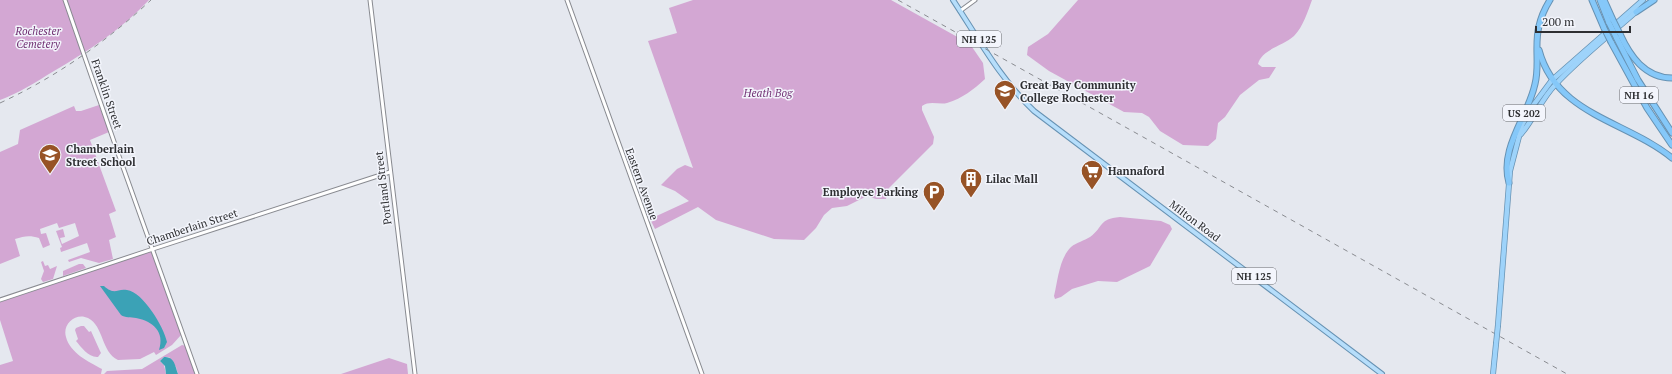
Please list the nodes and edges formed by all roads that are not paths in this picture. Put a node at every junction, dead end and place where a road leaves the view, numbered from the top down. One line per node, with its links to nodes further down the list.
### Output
1 (65, 0): 25 (street, Franklin Street)
2 (370, 0): 23 (street, Portland Street)
3 (567, 0): 29 (street, Eastern Avenue)
4 (953, 0): 13 (main road, NH 125)
5 (975, 0): 13 (street)
6 (1550, 0): 17 (highway, US 202)
7 (1592, 0): 21 (highway, NH 16, bridge)
8 (1600, 0): 15 (highway, NH 16)
9 (1604, 0): 15 (highway)
10 (1643, 0): 19 (highway)
11 (1650, 0): 14 (highway)
12 (1654, 0): 14 (highway)
13 (960, 11): 30 (main road, Milton Road / NH 125)
14 (1636, 12): 19 (highway)
15 (1611, 22): 16 (highway, NH 16, bridge)
16 (1618, 36): 18 (highway); 20 (highway, NH 16)
17 (1537, 41): 19 (highway); 24 (highway, US 202)
18 (1672, 78)
19 (1554, 82): 22 (highway); 24 (highway, US 202)
20 (1672, 133)
21 (1672, 145)
22 (1672, 158)
23 (390, 172): 25 (street, Chamberlain Street); 28 (street, Portland Street)
24 (1509, 183): 31 (highway, US 202, bridge)
25 (153, 249): 26 (street, Chamberlain Street); 27 (street, Franklin Street)
26 (0, 300)
27 (197, 374)
28 (415, 374)
29 (702, 374)
30 (1382, 374)
31 (1493, 374)

